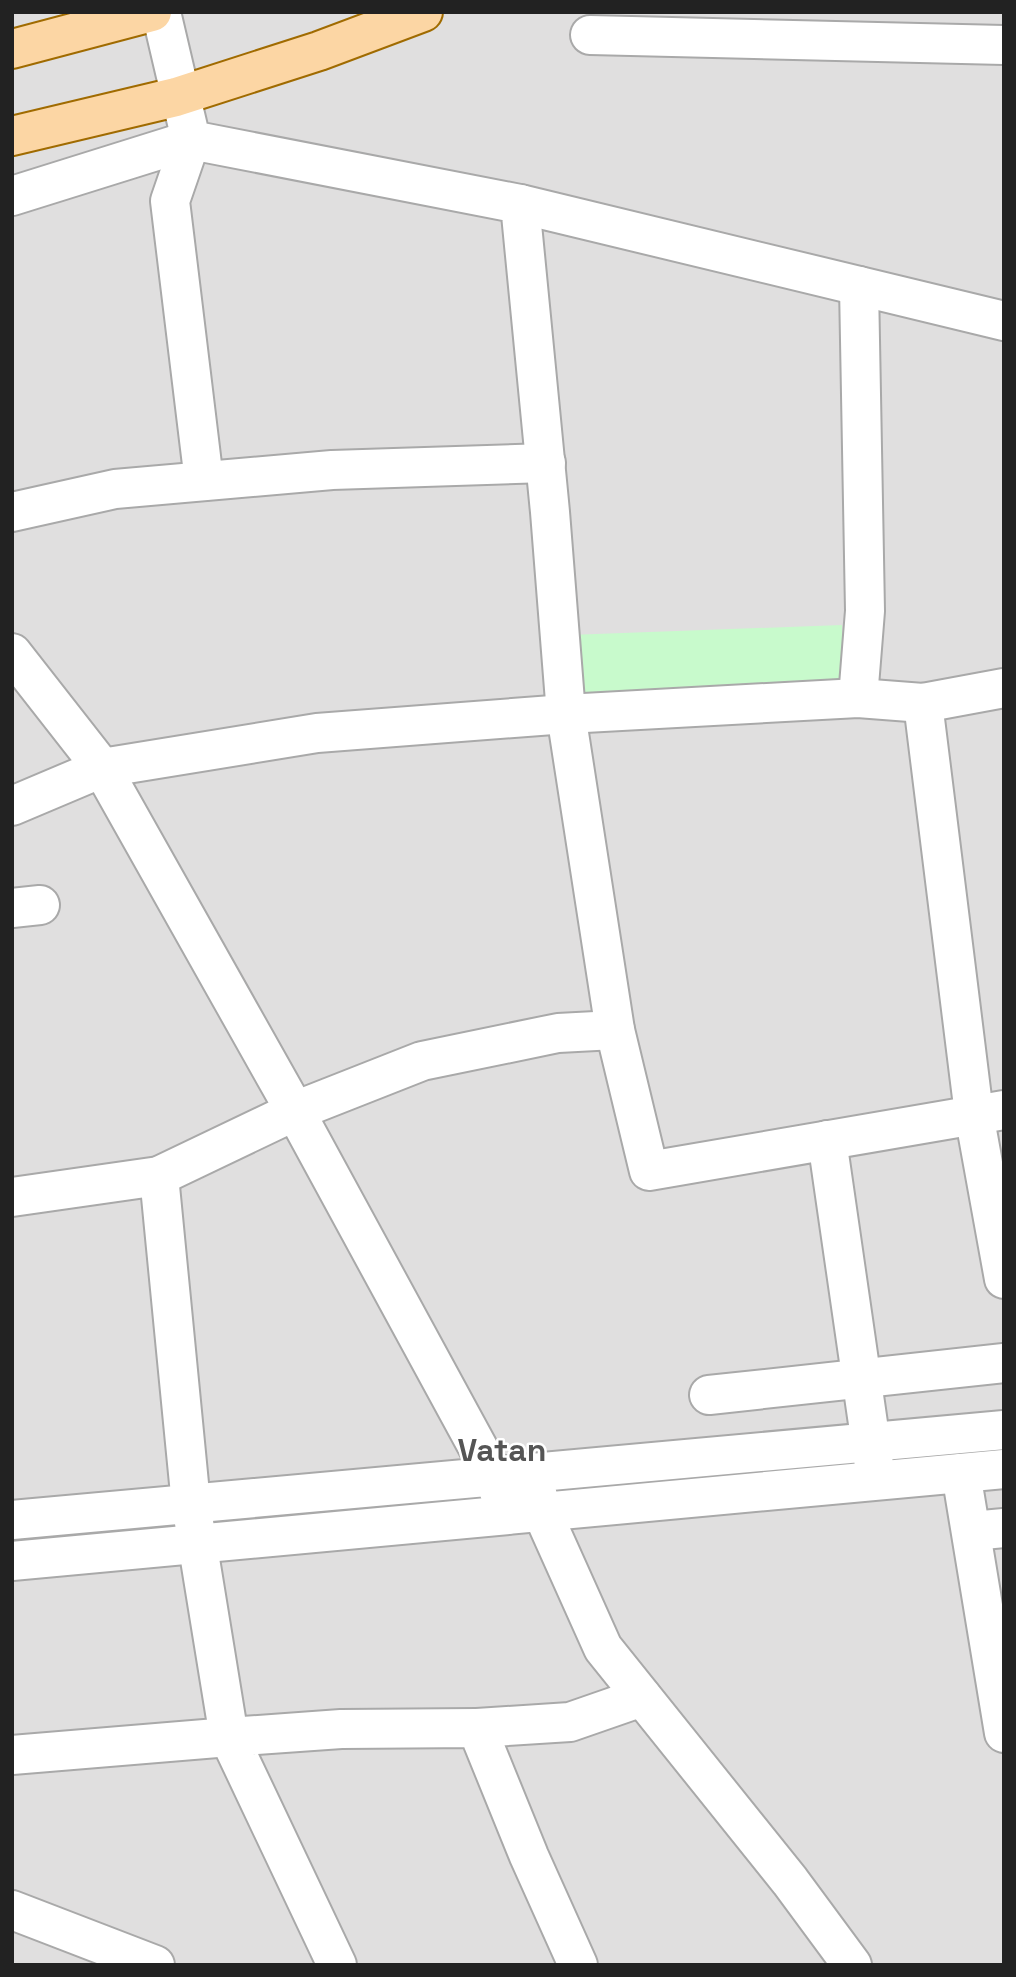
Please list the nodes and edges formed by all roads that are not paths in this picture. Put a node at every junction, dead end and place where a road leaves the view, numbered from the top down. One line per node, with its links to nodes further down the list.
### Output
1 (152, 12): 6 (main road)
2 (161, 12): 7 (street)
3 (423, 12): 7 (main road)
4 (590, 35): 5 (street)
5 (1004, 45)
6 (12, 49)
7 (180, 96): 8 (main road); 9 (street)
8 (12, 136)
9 (191, 140): 10 (street); 11 (street); 15 (street)
10 (12, 196)
11 (520, 204): 12 (street); 14 (street)
12 (859, 286): 13 (street); 19 (street)
13 (1004, 321)
14 (546, 463): 15 (street); 21 (street)
15 (204, 481): 16 (street)
16 (12, 512)
17 (12, 653): 22 (street)
18 (1004, 688): 20 (street)
19 (858, 698): 20 (street); 21 (street)
20 (923, 703): 26 (street)
21 (566, 714): 22 (street); 24 (street)
22 (102, 768): 23 (street); 25 (street)
23 (12, 806)
24 (615, 1030): 25 (street); 27 (street)
25 (295, 1111): 28 (street); 39 (street)
26 (989, 1112): 27 (street); 30 (street)
27 (827, 1140): 32 (street)
28 (159, 1176): 29 (street); 41 (street)
29 (12, 1197)
30 (1004, 1279)
31 (1004, 1363): 32 (street)
32 (862, 1378): 33 (street); 35 (street)
33 (709, 1395)
34 (1004, 1430): 35 (street)
35 (871, 1441): 38 (street); 40 (street)
36 (1004, 1469): 37 (street)
37 (961, 1473): 40 (street); 44 (street)
38 (532, 1474): 39 (street); 42 (street)
39 (494, 1477): 41 (street); 42 (street)
40 (876, 1481): 42 (street)
41 (191, 1504): 43 (street); 45 (street)
42 (524, 1514): 45 (street); 47 (street)
43 (12, 1520)
44 (988, 1530): 48 (street)
45 (197, 1545): 46 (street); 51 (street)
46 (12, 1561)
47 (642, 1697): 49 (street); 57 (street)
48 (1003, 1726): 50 (street)
49 (477, 1728): 51 (street); 56 (street)
50 (1004, 1733)
51 (229, 1737): 52 (street); 55 (street)
52 (12, 1755)
53 (12, 1910): 54 (street)
54 (155, 1965)
55 (337, 1965)
56 (578, 1965)
57 (852, 1965)

